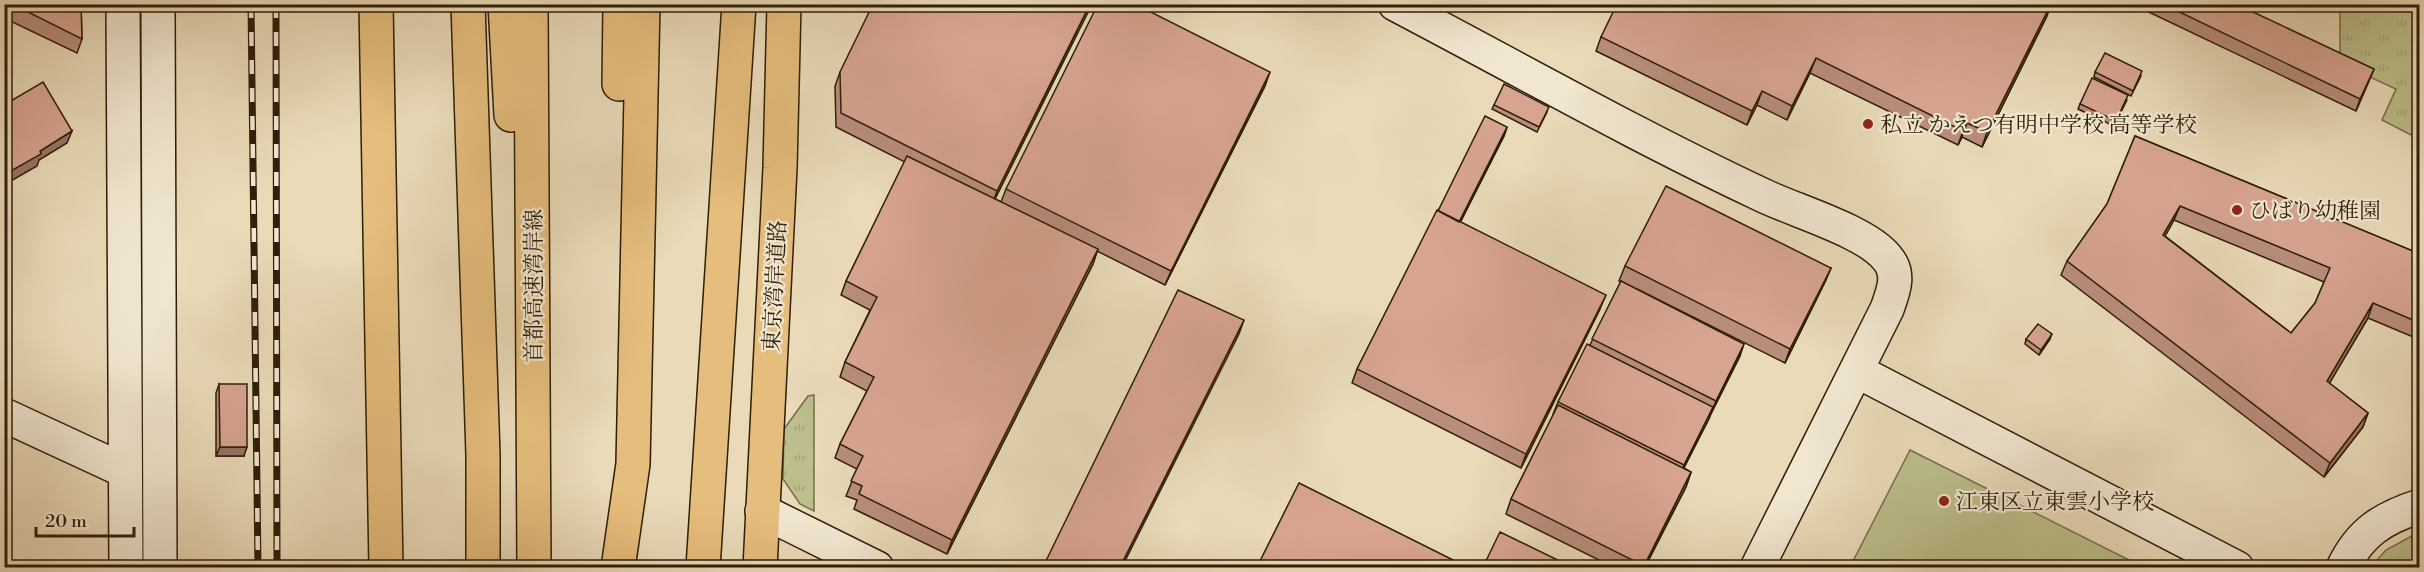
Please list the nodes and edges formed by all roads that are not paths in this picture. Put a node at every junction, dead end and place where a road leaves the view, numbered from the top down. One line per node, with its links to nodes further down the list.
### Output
1 (123, 4): 18 (street)
2 (158, 4): 23 (street)
3 (353, 4): 14 (highway)
4 (376, 4): 14 (highway)
5 (468, 4): 25 (highway)
6 (505, 4): 21 (highway)
7 (531, 4): 21 (highway, 首都高速湾岸線)
8 (620, 4): 26 (highway)
9 (643, 4): 26 (highway)
10 (739, 4): 27 (highway)
11 (784, 4): 15 (highway, 東京湾岸道路)
12 (795, 4): 15 (highway)
13 (1395, 4): 16 (street)
14 (379, 112): 24 (highway)
15 (780, 168): 20 (highway, 東京湾岸道路)
16 (1857, 371): 30 (street); 31 (street)
17 (4, 415): 18 (street)
18 (125, 471): 22 (street)
19 (2420, 506): 32 (street)
20 (762, 511): 28 (highway, 東京湾岸道路); 29 (street)
21 (534, 565)
22 (126, 567)
23 (160, 567)
24 (386, 567)
25 (483, 567)
26 (617, 567)
27 (703, 567)
28 (760, 567)
29 (877, 567)
30 (1757, 567)
31 (2237, 567)
32 (2343, 567)

